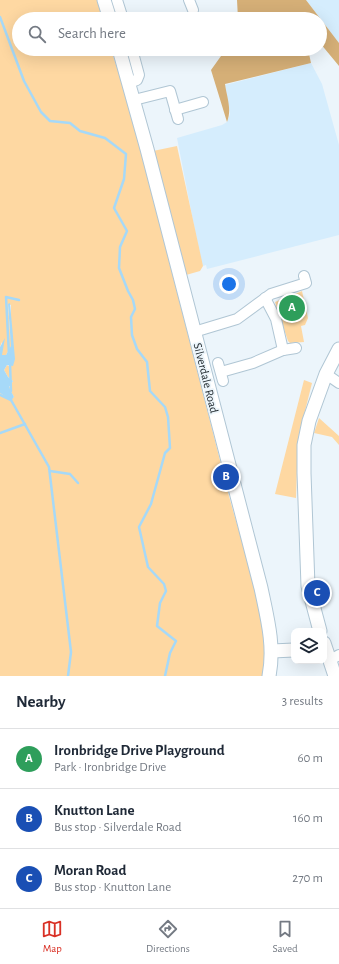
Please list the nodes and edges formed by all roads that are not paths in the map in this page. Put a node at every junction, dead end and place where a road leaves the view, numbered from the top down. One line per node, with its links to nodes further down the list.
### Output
1 (109, 0): 2 (main road); 3 (street)
2 (110, 12)
3 (118, 12)
4 (122, 56): 6 (main road, Silverdale Road)
5 (134, 56): 6 (street, Silverdale Road)
6 (133, 81): 7 (main road, Silverdale Road)
7 (134, 100): 8 (street); 11 (main road, Silverdale Road)
8 (203, 102)
9 (304, 276): 10 (street)
10 (265, 298): 11 (street); 14 (street)
11 (194, 332): 21 (main road, Silverdale Road)
12 (296, 348): 14 (street)
13 (339, 349): 16 (main road)
14 (284, 350): 15 (street)
15 (221, 372)
16 (326, 374): 17 (street); 18 (main road)
17 (339, 384)
18 (319, 628)
19 (327, 648): 22 (main road)
20 (291, 650): 21 (main road)
21 (272, 651): 23 (main road, Silverdale Road)
22 (334, 657): 24 (main road)
23 (270, 676)
24 (335, 676)

